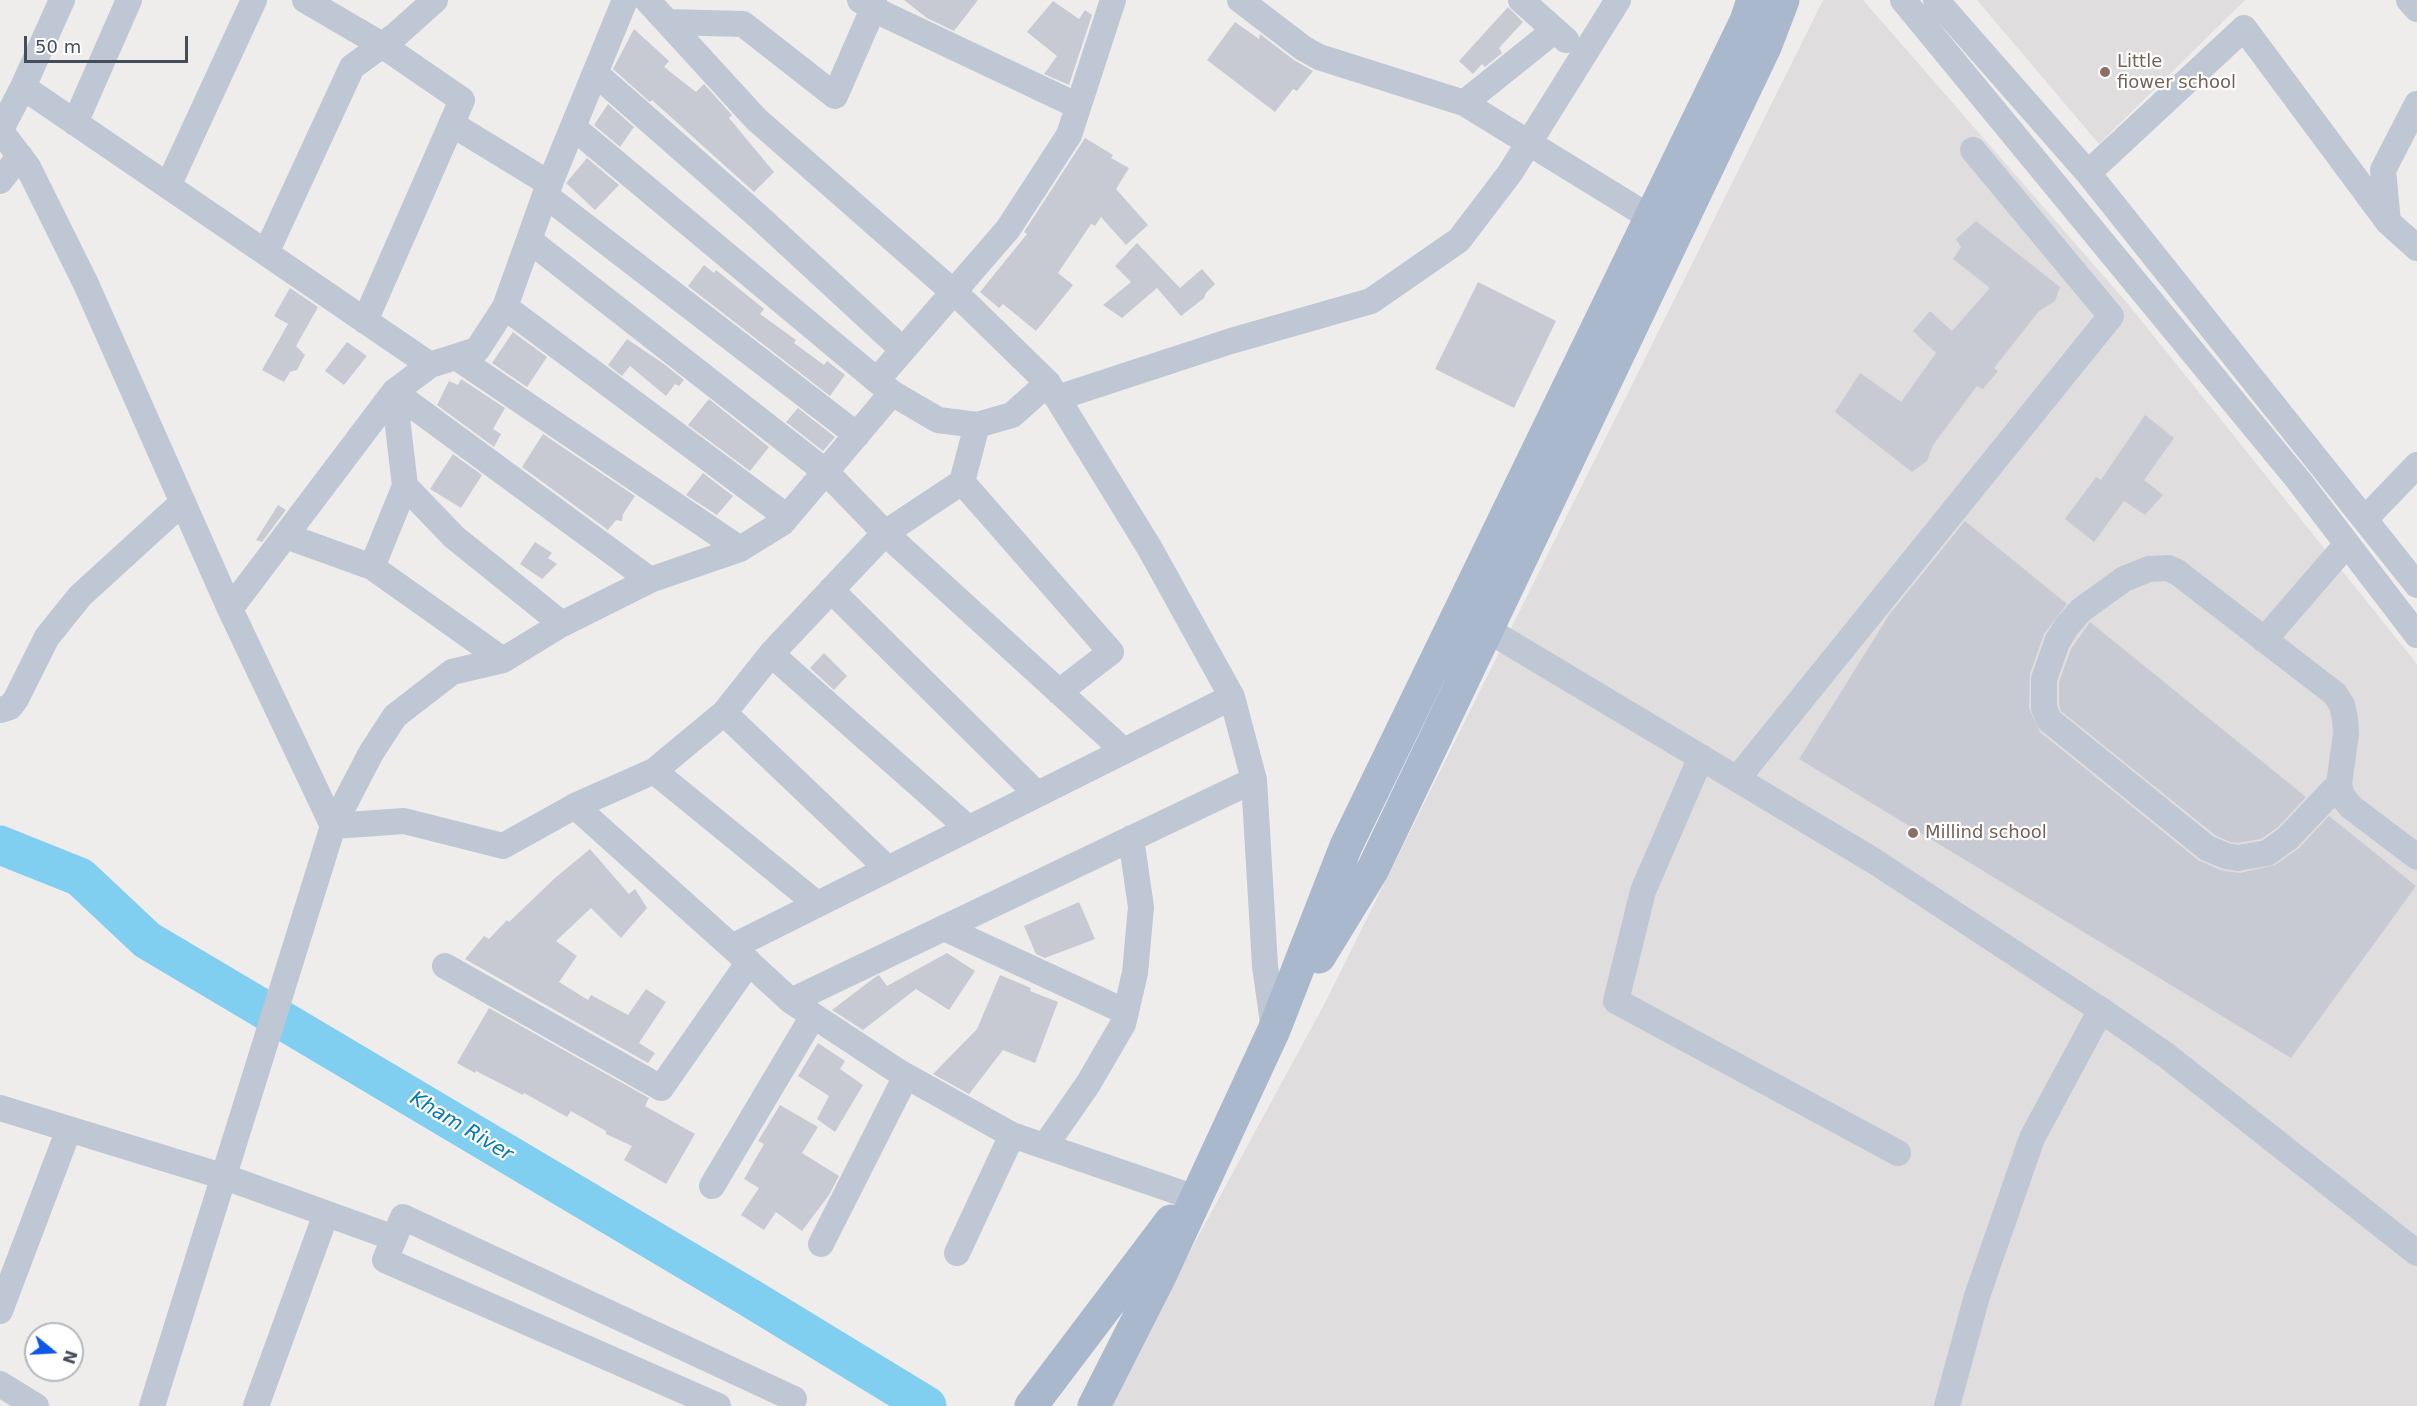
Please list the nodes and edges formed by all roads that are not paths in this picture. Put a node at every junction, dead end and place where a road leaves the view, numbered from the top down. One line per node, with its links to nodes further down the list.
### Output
1 (62, 0): 24 (street)
2 (129, 0): 28 (street)
3 (254, 0): 37 (street)
4 (305, 0): 21 (street)
5 (435, 0): 21 (street)
6 (625, 0): 23 (street)
7 (647, 0): 19 (street)
8 (1113, 0): 27 (street)
9 (1240, 0): 25 (street)
10 (1521, 0): 20 (street)
11 (1618, 0): 22 (street)
12 (1754, 0): 39 (main road)
13 (1783, 0): 73 (main road)
14 (1903, 0): 64 (street)
15 (1936, 0): 35 (street)
16 (2409, 0): 18 (street)
17 (869, 3): 19 (street); 27 (street)
18 (2417, 9)
19 (667, 22): 44 (street)
20 (1555, 30): 22 (street); 25 (street)
21 (382, 45): 29 (street); 43 (street)
22 (1582, 54): 32 (street)
23 (595, 73): 30 (street); 47 (street)
24 (23, 87): 28 (street); 31 (street)
25 (1464, 103): 32 (street)
26 (2417, 104): 40 (street)
27 (1078, 106): 44 (street)
28 (75, 123): 37 (street)
29 (452, 124): 38 (street); 46 (street)
30 (573, 127): 38 (street); 50 (street)
31 (0, 130): 34 (street)
32 (1528, 143): 39 (street); 51 (street)
33 (1973, 150): 85 (street)
34 (20, 156): 36 (street); 59 (street)
35 (2088, 173): 40 (street); 61 (street)
36 (0, 181)
37 (168, 186): 43 (street)
38 (548, 189): 41 (street); 54 (street)
39 (1650, 218): 71 (main road)
40 (2388, 222): 42 (street)
41 (529, 240): 45 (street); 56 (street)
42 (2417, 248)
43 (266, 253): 46 (street)
44 (953, 291): 47 (street); 51 (street)
45 (505, 307): 48 (street); 60 (street)
46 (365, 321): 49 (street)
47 (903, 350): 50 (street)
48 (456, 357): 49 (street); 65 (street)
49 (430, 365): 52 (street)
50 (885, 387): 53 (street); 54 (street)
51 (1052, 390): 53 (street); 79 (street)
52 (394, 392): 58 (street); 63 (street); 67 (street)
53 (977, 425): 57 (street)
54 (857, 435): 56 (street)
55 (2417, 465): 61 (street)
56 (826, 472): 60 (street); 62 (street)
57 (963, 482): 62 (street); 78 (street)
58 (405, 486): 66 (street); 72 (street)
59 (183, 502): 70 (street); 80 (street)
60 (787, 517): 65 (street)
61 (2366, 519): 68 (street)
62 (885, 533): 69 (street); 78 (street)
63 (286, 536): 66 (street); 70 (street)
64 (2347, 543): 74 (street); 75 (street)
65 (740, 549): 67 (street)
66 (372, 567): 77 (street)
67 (650, 580): 72 (street)
68 (2417, 585)
69 (831, 590): 76 (street); 88 (street)
70 (230, 609): 90 (street)
71 (1460, 613): 73 (street); 103 (main road)
72 (561, 624): 77 (street)
73 (1488, 630): 83 (street); 103 (main road)
74 (2417, 635)
75 (2264, 640): 87 (street); 87 (street)
76 (771, 654): 81 (street); 91 (street)
77 (503, 660): 90 (street)
78 (1059, 692): 82 (street)
79 (1232, 697): 82 (street); 86 (street)
80 (0, 710)
81 (724, 713): 84 (street); 94 (street)
82 (1124, 751): 88 (street)
83 (1701, 757): 85 (street); 109 (street)
84 (654, 771): 89 (street); 95 (street)
85 (1737, 779): 100 (street)
86 (1254, 780): 92 (street); 103 (street)
87 (2339, 784): 93 (street)
88 (1037, 794): 91 (street)
89 (575, 806): 90 (street); 97 (street)
90 (333, 826): 111 (street)
91 (969, 828): 94 (street)
92 (1131, 838): 96 (street); 101 (street)
93 (2417, 857)
94 (888, 869): 95 (street)
95 (817, 904): 97 (street)
96 (945, 928): 99 (street); 101 (street)
97 (740, 954): 98 (street); 99 (street)
98 (445, 966)
99 (791, 1001): 102 (street)
100 (2101, 1010): 117 (street); 128 (street)
101 (1126, 1012): 108 (street)
102 (813, 1016): 104 (street); 112 (street)
103 (1274, 1029): 110 (main road)
104 (906, 1076): 107 (street); 116 (street)
105 (0, 1108): 106 (street)
106 (69, 1130): 111 (street); 119 (street)
107 (1012, 1135): 108 (street); 118 (street)
108 (1045, 1146): 113 (street)
109 (1898, 1153)
110 (1211, 1166): 113 (main road); 127 (main road)
111 (225, 1178): 114 (street); 123 (street)
112 (712, 1186)
113 (1190, 1196): 126 (main road)
114 (326, 1214): 115 (street); 124 (street)
115 (394, 1238): 121 (street); 125 (street)
116 (821, 1244)
117 (2417, 1252)
118 (957, 1253)
119 (0, 1311)
120 (0, 1384): 122 (street)
121 (794, 1399)
122 (36, 1406)
123 (152, 1406)
124 (256, 1406)
125 (718, 1406)
126 (1032, 1406)
127 (1094, 1406)
128 (1947, 1406)

